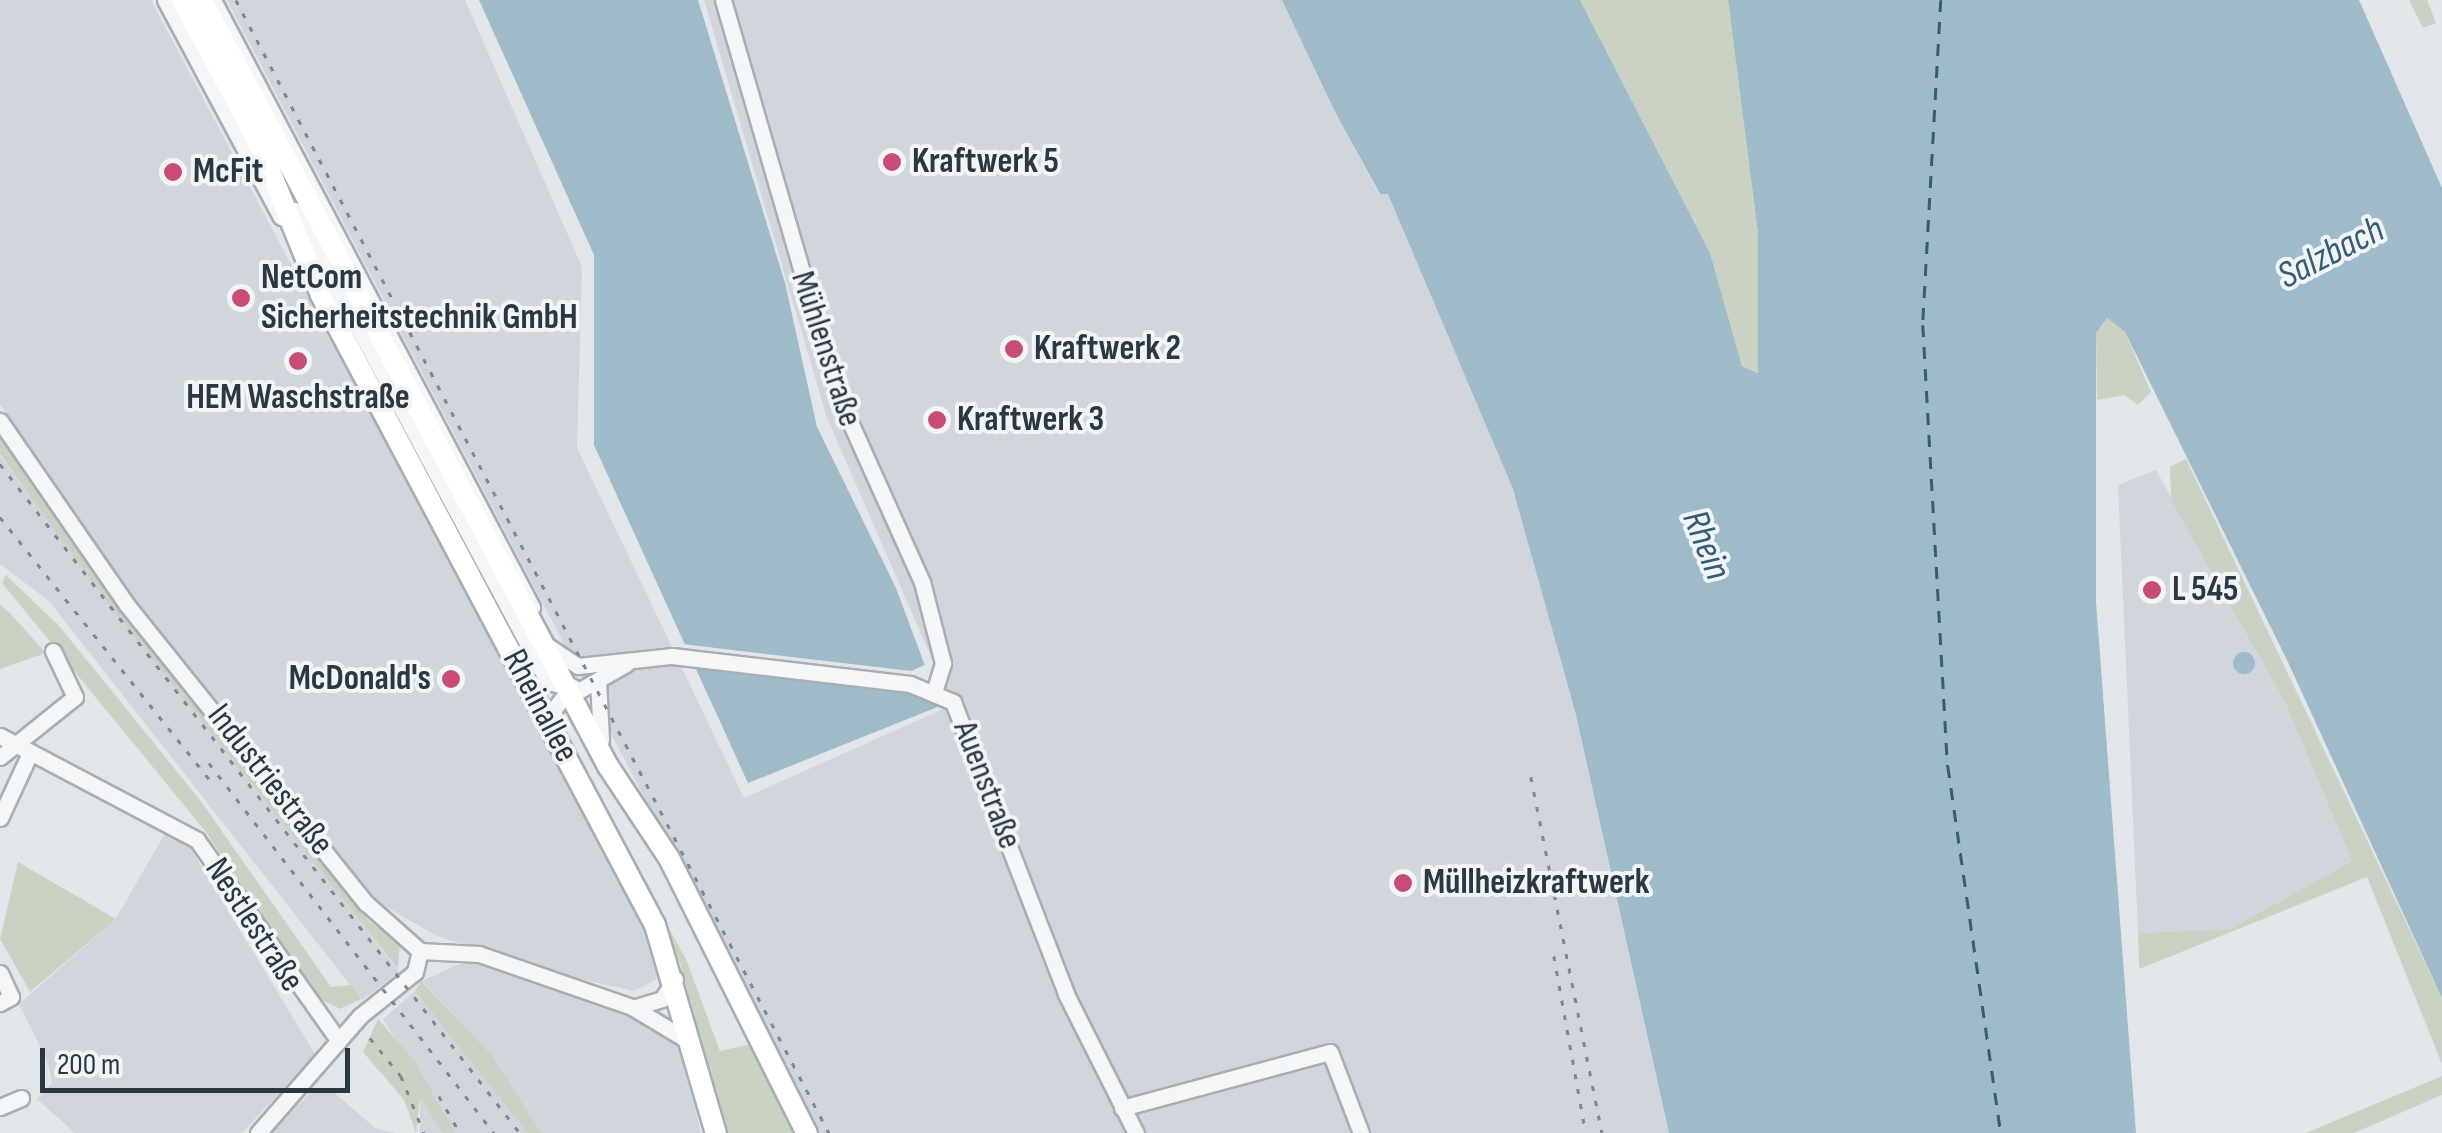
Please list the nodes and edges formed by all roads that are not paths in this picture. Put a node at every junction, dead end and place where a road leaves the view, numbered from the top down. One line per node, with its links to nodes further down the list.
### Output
1 (166, 0): 8 (street, Rheinallee)
2 (182, 0): 6 (main road, Rheinallee)
3 (202, 0): 7 (main road, Rheinallee)
4 (214, 0): 9 (street, Rheinallee)
5 (722, 0): 17 (street, Mühlenstraße)
6 (257, 139): 8 (main road, Rheinallee); 16 (street, Rheinallee)
7 (316, 214): 9 (street, Rheinallee); 11 (main road, Rheinallee)
8 (322, 294): 19 (main road, Rheinallee)
9 (381, 310): 11 (street, Rheinallee)
10 (0, 421): 24 (street, Industriestraße)
11 (540, 640): 14 (street, Auenstraße); 16 (main road, Rheinallee)
12 (53, 650): 20 (street)
13 (638, 657): 14 (street, Auenstraße); 15 (street, Auenstraße); 17 (street, Auenstraße)
14 (609, 663): 16 (street, Auenstraße)
15 (598, 680): 16 (street, Auenstraße); 22 (street)
16 (558, 686): 19 (street); 22 (main road, Rheinallee)
17 (935, 690): 33 (street, Auenstraße)
18 (0, 736): 20 (street, Nestlestraße)
19 (556, 738): 26 (main road, Rheinallee)
20 (22, 749): 21 (street); 23 (street); 29 (street, Nestlestraße)
21 (0, 757)
22 (608, 766): 34 (main road, Rheinallee)
23 (0, 818)
24 (420, 951): 28 (street); 29 (street)
25 (0, 973): 27 (street)
26 (676, 975): 28 (street); 30 (main road, Rheinallee)
27 (0, 1004)
28 (632, 1006): 30 (street)
29 (339, 1041): 35 (street)
30 (698, 1056): 36 (main road, Rheinallee)
31 (21, 1098): 32 (street)
32 (0, 1108)
33 (1122, 1108): 37 (street, Auenstraße); 38 (street)
34 (805, 1131)
35 (258, 1133)
36 (716, 1133)
37 (1136, 1133)
38 (1361, 1133)

